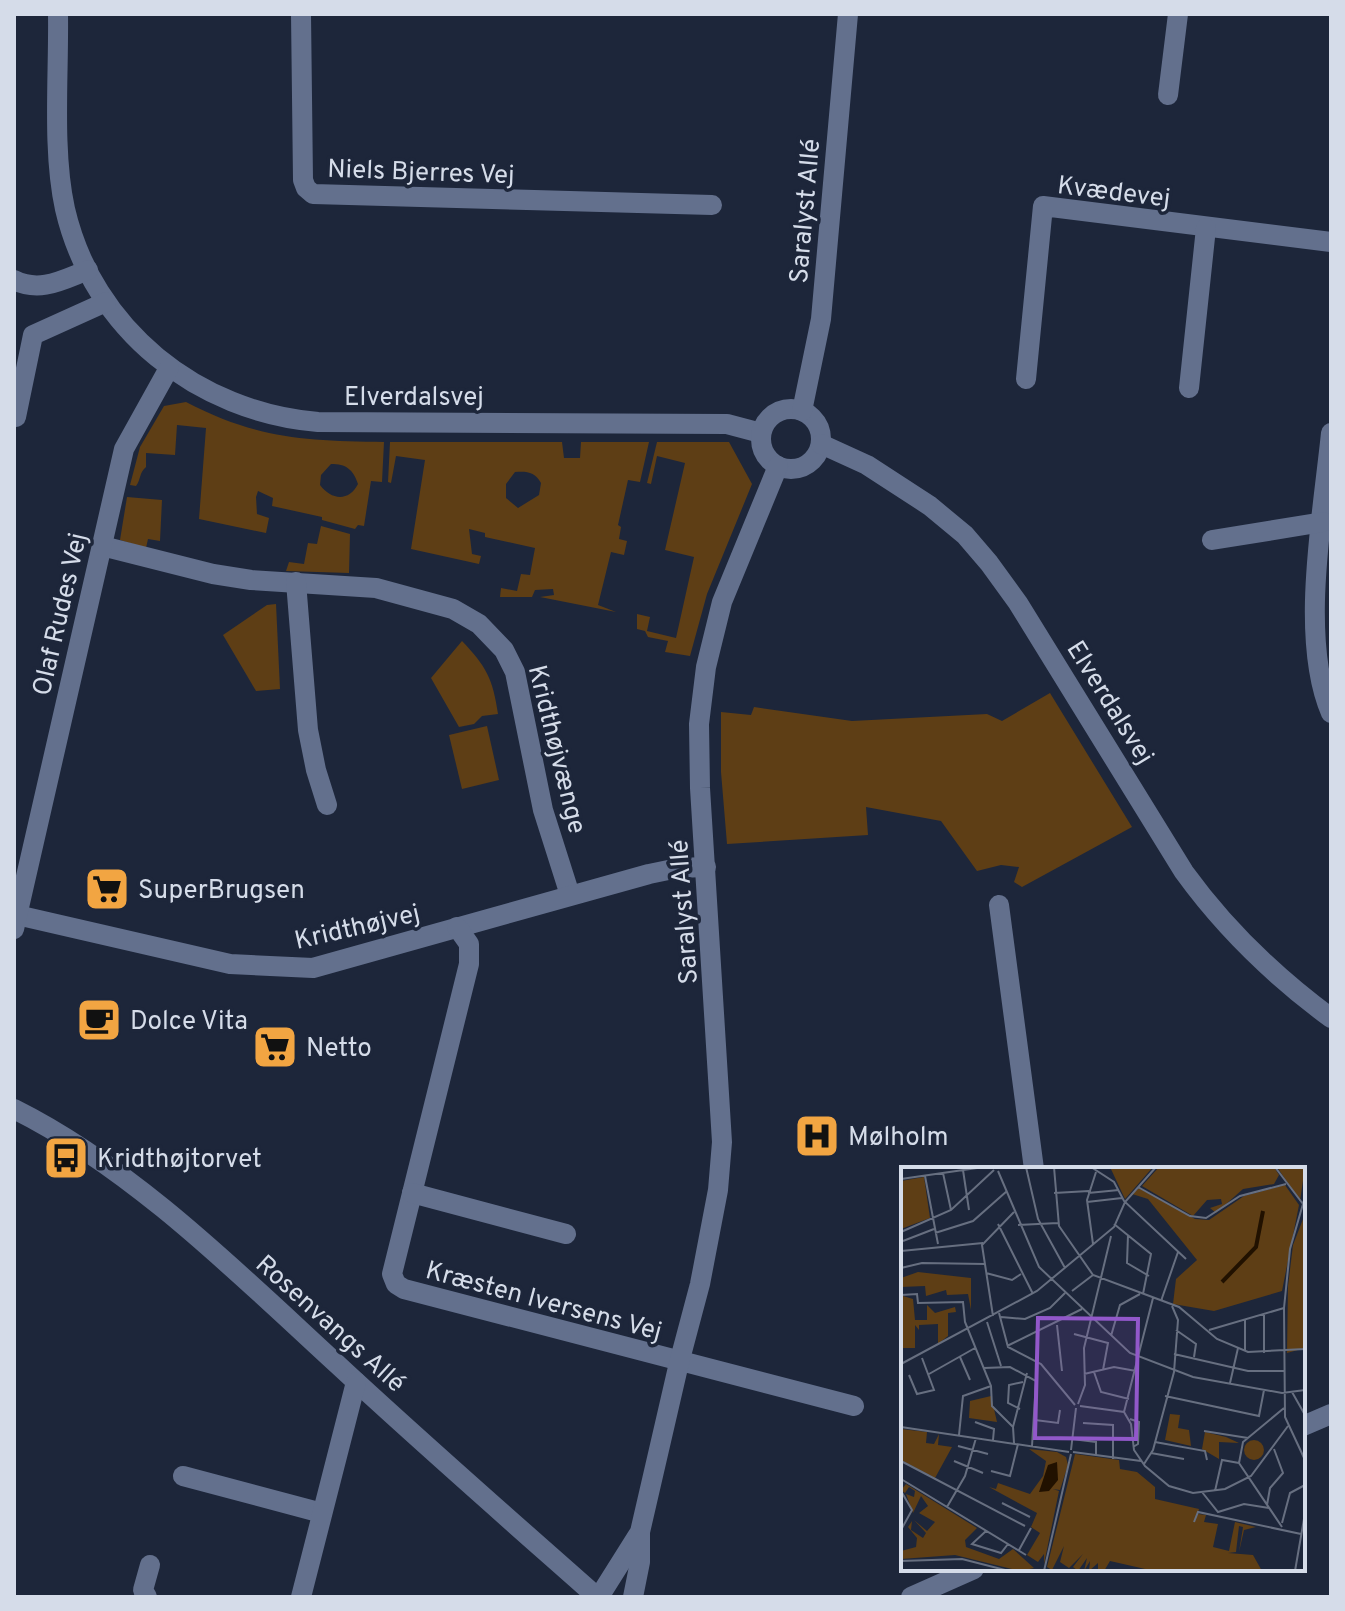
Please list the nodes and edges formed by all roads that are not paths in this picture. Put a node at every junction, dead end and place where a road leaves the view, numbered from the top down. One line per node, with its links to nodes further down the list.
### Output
1 (58, 14): 9 (street, Elverdalsvej)
2 (301, 14): 6 (street, Niels Bjerres Vej)
3 (848, 14): 15 (street, Saralyst Allé)
4 (1178, 14): 5 (street)
5 (1168, 95)
6 (712, 205)
7 (1206, 228): 8 (street, Kvædevej); 13 (street, Kvædevej); 14 (street)
8 (1331, 242)
9 (88, 270): 10 (street); 11 (street, Elverdalsvej)
10 (14, 280)
11 (106, 302): 12 (street, Elverdalsvej); 16 (street)
12 (169, 368): 17 (street, Elverdalsvej); 23 (street, Olaf Rudes Vej)
13 (1026, 379)
14 (1189, 388)
15 (802, 411): 17 (street); 19 (street)
16 (16, 417)
17 (761, 433): 20 (street)
18 (1331, 433): 21 (street)
19 (821, 444): 20 (street); 32 (street, Elverdalsvej)
20 (778, 466): 27 (street, Saralyst Allé)
21 (1323, 522): 22 (street); 25 (street)
22 (1212, 540)
23 (102, 546): 24 (street, Kridthøjvænge); 30 (street, Olaf Rudes Vej)
24 (296, 582): 26 (street); 28 (street, Kridthøjvænge)
25 (1331, 713)
26 (327, 805)
27 (706, 867): 28 (street, Kridthøjvej); 37 (street, Saralyst Allé)
28 (570, 895): 31 (street, Kridthøjvej)
29 (999, 905): 34 (street)
30 (15, 922): 31 (street, Kridthøjvej)
31 (457, 927): 35 (street, Kræsten Iversens Vej)
32 (1331, 1018)
33 (14, 1109): 38 (street, Rosenvangs Allé)
34 (1034, 1167)
35 (412, 1193): 36 (street); 37 (street, Kræsten Iversens Vej)
36 (566, 1234)
37 (679, 1363): 39 (street); 44 (street, Saralyst Allé)
38 (356, 1382): 43 (street); 49 (street, Rosenvangs Allé)
39 (854, 1406)
40 (1331, 1414): 41 (street)
41 (1305, 1425)
42 (183, 1476): 43 (street)
43 (322, 1513): 48 (street)
44 (640, 1532): 49 (street, Saralyst Allé); 50 (street, Saralyst Allé)
45 (150, 1565): 47 (street)
46 (970, 1571): 51 (street)
47 (147, 1597)
48 (301, 1597)
49 (598, 1597)
50 (633, 1597)
51 (911, 1597)

